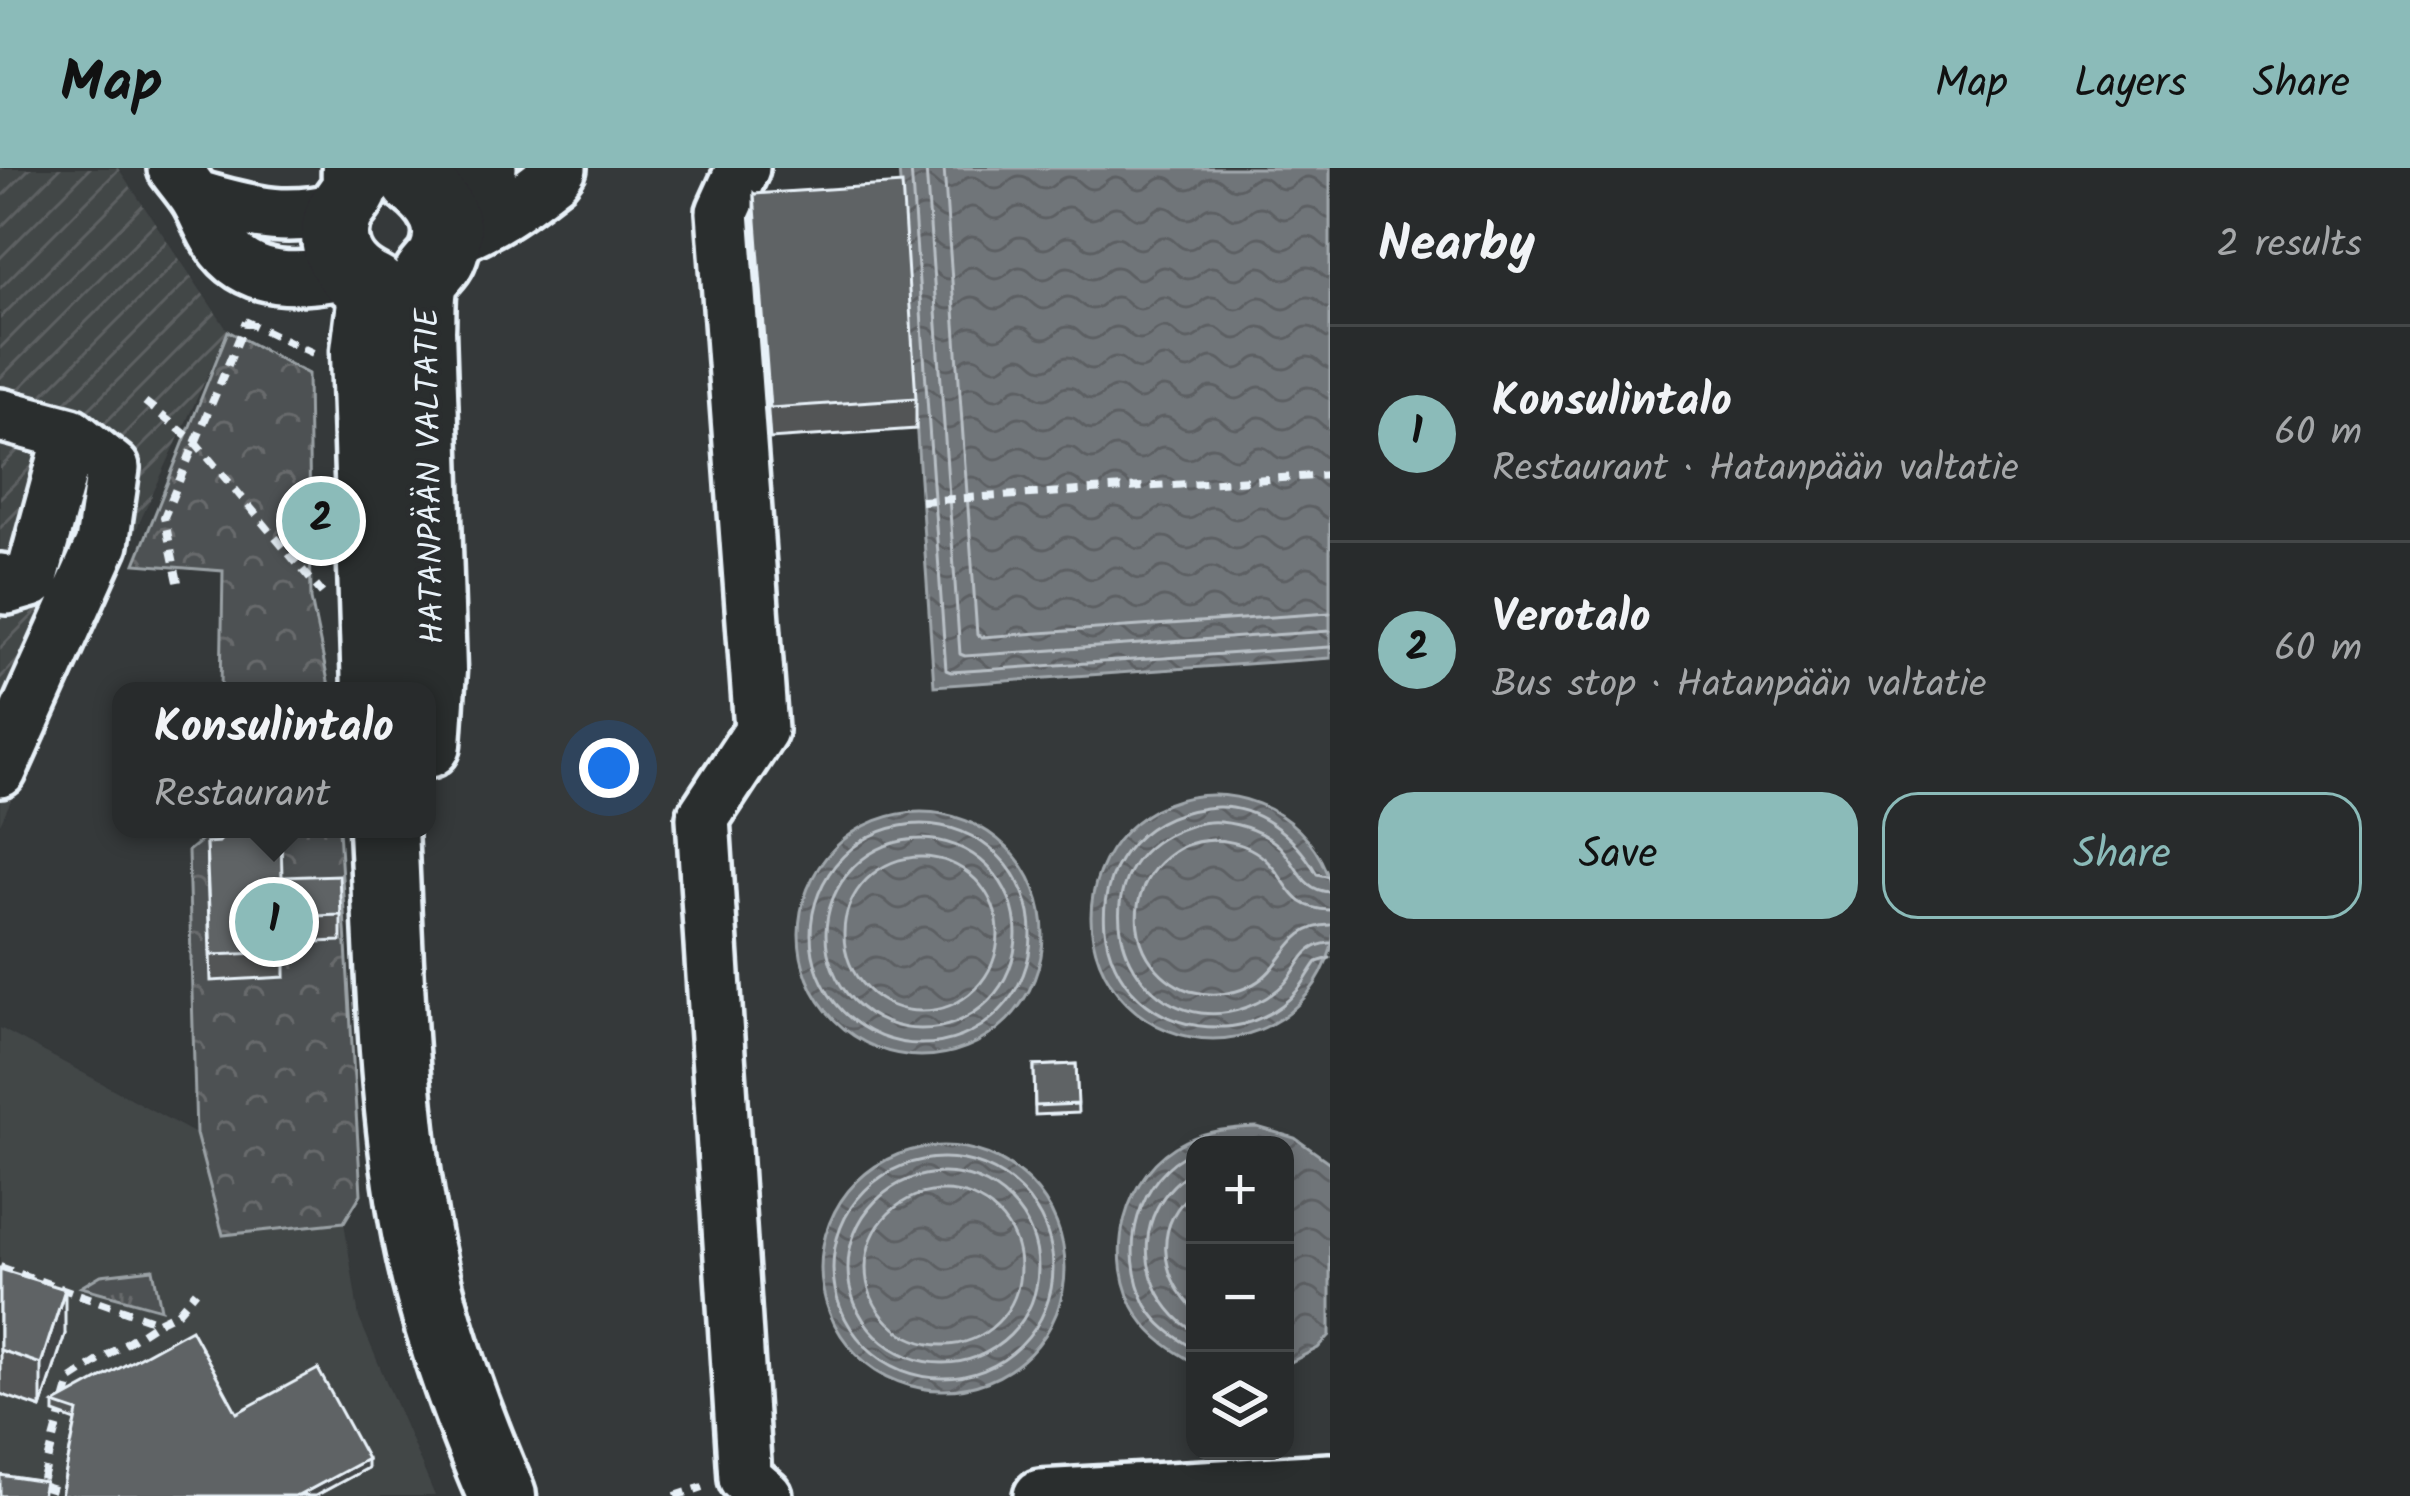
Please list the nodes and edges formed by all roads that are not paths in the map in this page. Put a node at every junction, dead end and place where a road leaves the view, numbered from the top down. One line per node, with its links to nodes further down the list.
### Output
1 (560, 168): 4 (street)
2 (743, 168): 16 (street)
3 (185, 182): 4 (street)
4 (400, 215): 8 (main road, HATANPÄÄN VALTATIE); 9 (main road, HATANPÄÄN VALTATIE)
5 (0, 415): 6 (street)
6 (71, 434): 7 (street); 10 (street)
7 (0, 580)
8 (376, 682)
9 (431, 682)
10 (0, 772)
11 (384, 838): 13 (main road)
12 (403, 838): 13 (main road)
13 (387, 897): 15 (main road)
14 (1330, 1480): 17 (street)
15 (502, 1496)
16 (766, 1496)
17 (1040, 1496)

